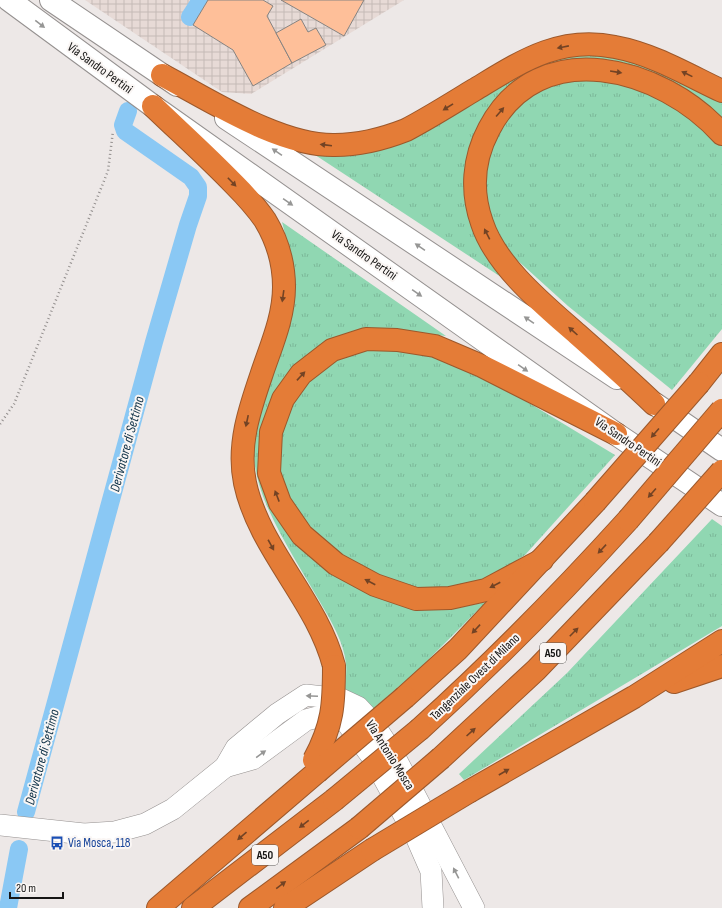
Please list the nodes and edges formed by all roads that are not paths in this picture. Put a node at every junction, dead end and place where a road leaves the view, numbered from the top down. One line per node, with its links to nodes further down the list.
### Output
1 (9, 0): 5 (main road, Via Sandro Pertini, one-way to 5)
2 (51, 0): 3 (main road, Via Sandro Pertini)
3 (162, 75): 4 (highway, one-way to 3); 8 (main road, Via Sandro Pertini, one-way to 3)
4 (722, 91)
5 (153, 106): 10 (main road, Via Sandro Pertini, one-way to 10); 18 (highway, one-way to 18, bridge)
6 (722, 134): 8 (highway, one-way to 6)
7 (722, 354): 14 (highway, one-way to 14, bridge)
8 (654, 404): 11 (main road, Via Sandro Pertini)
9 (722, 410): 22 (highway, Tangenziale Ovest di Milano / A50, one-way to 22, bridge)
10 (616, 434): 13 (main road, Via Sandro Pertini); 14 (highway, one-way to 10)
11 (722, 450)
12 (722, 471): 23 (highway, A50, one-way to 12, bridge)
13 (722, 505)
14 (542, 560): 18 (highway, one-way to 18, bridge)
15 (722, 641): 17 (highway)
16 (722, 666): 17 (highway)
17 (634, 697): 24 (highway, one-way to 17, bridge)
18 (316, 766): 21 (highway, one-way to 21)
19 (225, 767): 20 (street, Via Antonio Mosca); 25 (street, Via Antonio Mosca, one-way to 25); 26 (street, Via Antonio Mosca, one-way to 19)
20 (0, 825)
21 (158, 908)
22 (193, 908)
23 (250, 908)
24 (286, 908)
25 (433, 908)
26 (474, 908)

